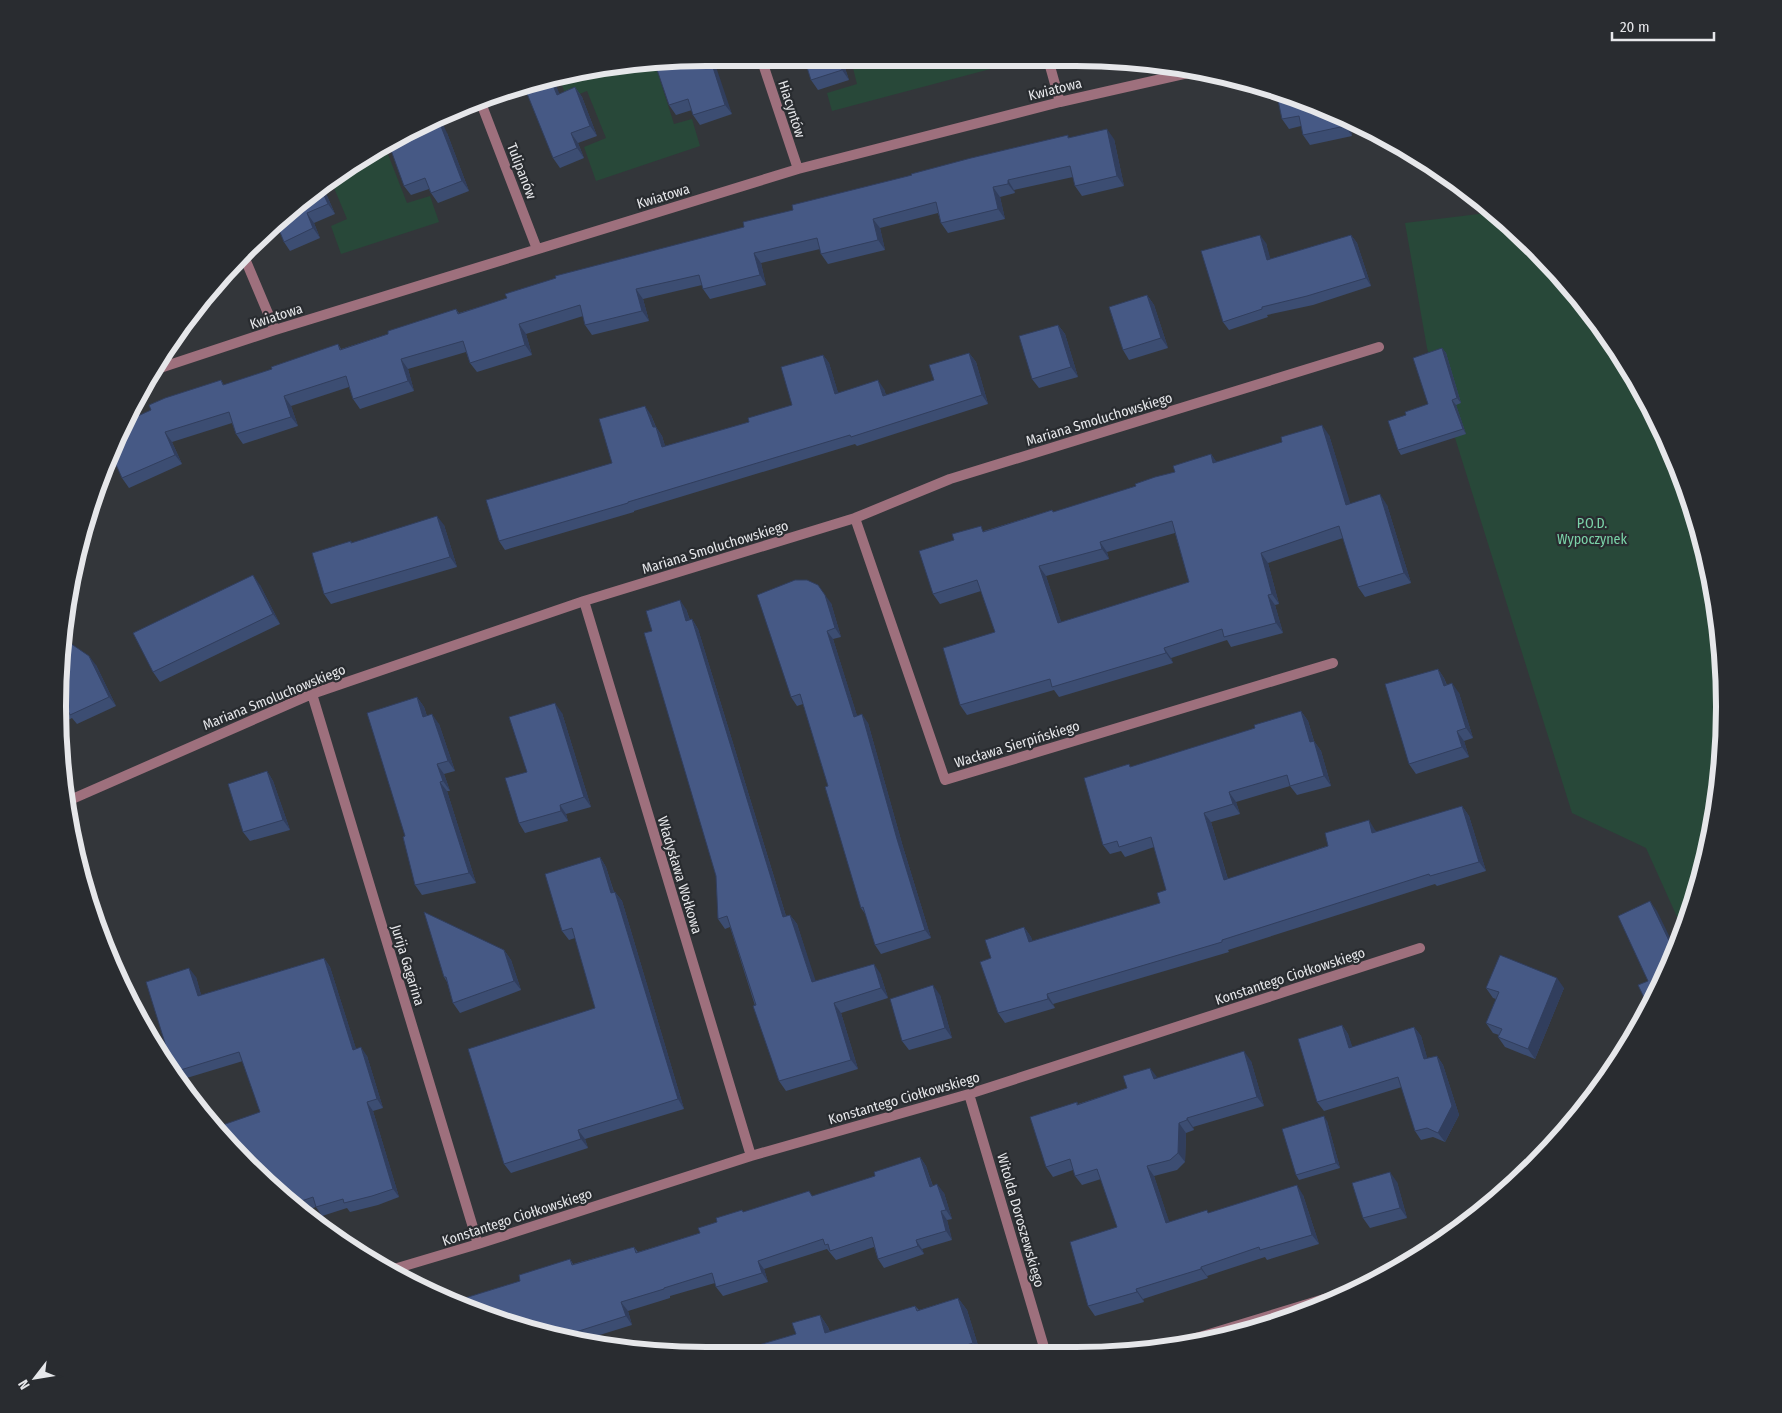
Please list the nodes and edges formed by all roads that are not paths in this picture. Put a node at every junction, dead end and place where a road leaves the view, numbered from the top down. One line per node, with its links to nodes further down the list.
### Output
1 (764, 66): 6 (street, Hiacyntów)
2 (1050, 66): 4 (street)
3 (1178, 75): 4 (street, Kwiatowa)
4 (1060, 102): 6 (street, Kwiatowa)
5 (482, 107): 7 (street, Tulipanów)
6 (798, 170): 7 (street, Kwiatowa)
7 (537, 249): 9 (street, Kwiatowa)
8 (246, 262): 9 (street)
9 (275, 330): 11 (street, Kwiatowa)
10 (1378, 347): 12 (street, Mariana Smoluchowskiego)
11 (164, 367)
12 (855, 518): 13 (street, Mariana Smoluchowskiego); 14 (street, Wacława Sierpińskiego)
13 (584, 601): 15 (street, Mariana Smoluchowskiego); 19 (street, Władysława Wołkowa)
14 (1333, 663)
15 (312, 694): 16 (street, Mariana Smoluchowskiego); 20 (street, Jurija Gagarina)
16 (73, 798)
17 (1420, 948): 18 (street, Konstantego Ciołkowskiego)
18 (969, 1094): 19 (street, Konstantego Ciołkowskiego); 24 (street, Witolda Doroszewskiego)
19 (750, 1156): 20 (street, Konstantego Ciołkowskiego)
20 (478, 1244): 21 (street, Konstantego Ciołkowskiego)
21 (398, 1268)
22 (1293, 1308): 23 (street)
23 (1233, 1327)
24 (1044, 1347)

